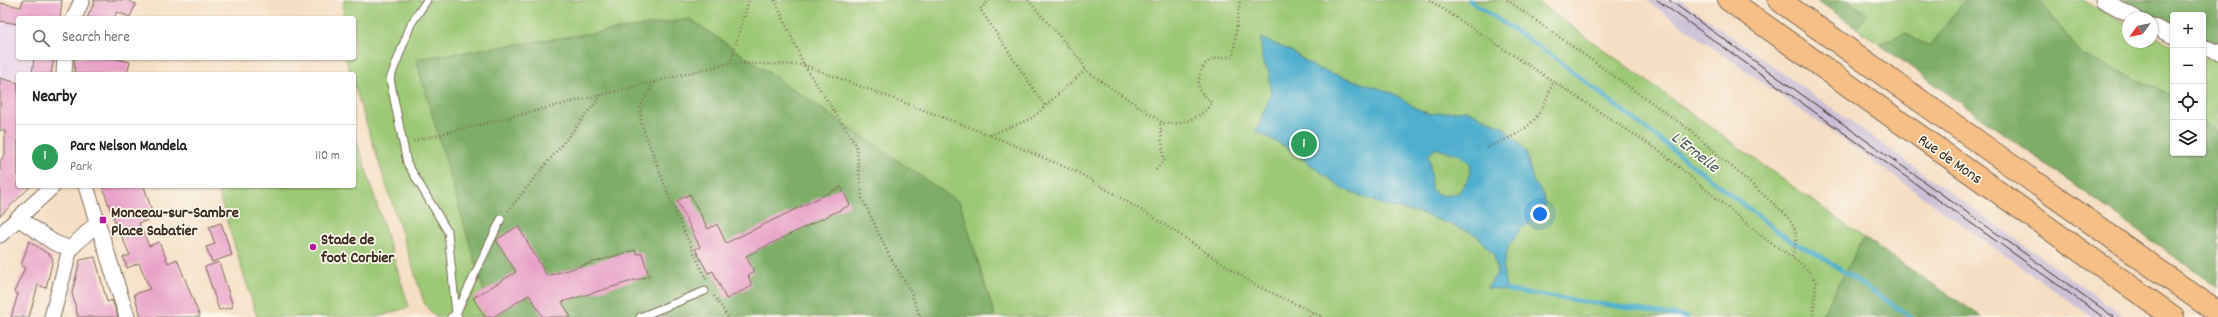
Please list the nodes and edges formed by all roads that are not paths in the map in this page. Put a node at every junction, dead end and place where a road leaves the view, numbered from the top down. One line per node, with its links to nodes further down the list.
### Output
1 (82, 0): 7 (street)
2 (427, 0): 23 (lane)
3 (1728, 0): 27 (highway, Rue de Mons)
4 (1779, 0): 22 (highway, Rue de Mons)
5 (2103, 0): 6 (street)
6 (2125, 12)
7 (75, 16)
8 (2158, 29): 9 (street)
9 (2170, 35)
10 (2206, 48): 11 (street)
11 (2218, 52)
12 (65, 60): 13 (street)
13 (64, 72)
14 (51, 188): 16 (street)
15 (87, 188): 18 (street)
16 (18, 218): 19 (street); 20 (street)
17 (501, 219): 23 (lane)
18 (98, 222): 20 (street); 25 (street)
19 (0, 235)
20 (70, 249): 24 (street)
21 (707, 289): 26 (lane)
22 (2218, 313)
23 (455, 316)
24 (52, 317)
25 (126, 317)
26 (640, 317)
27 (2174, 317)

